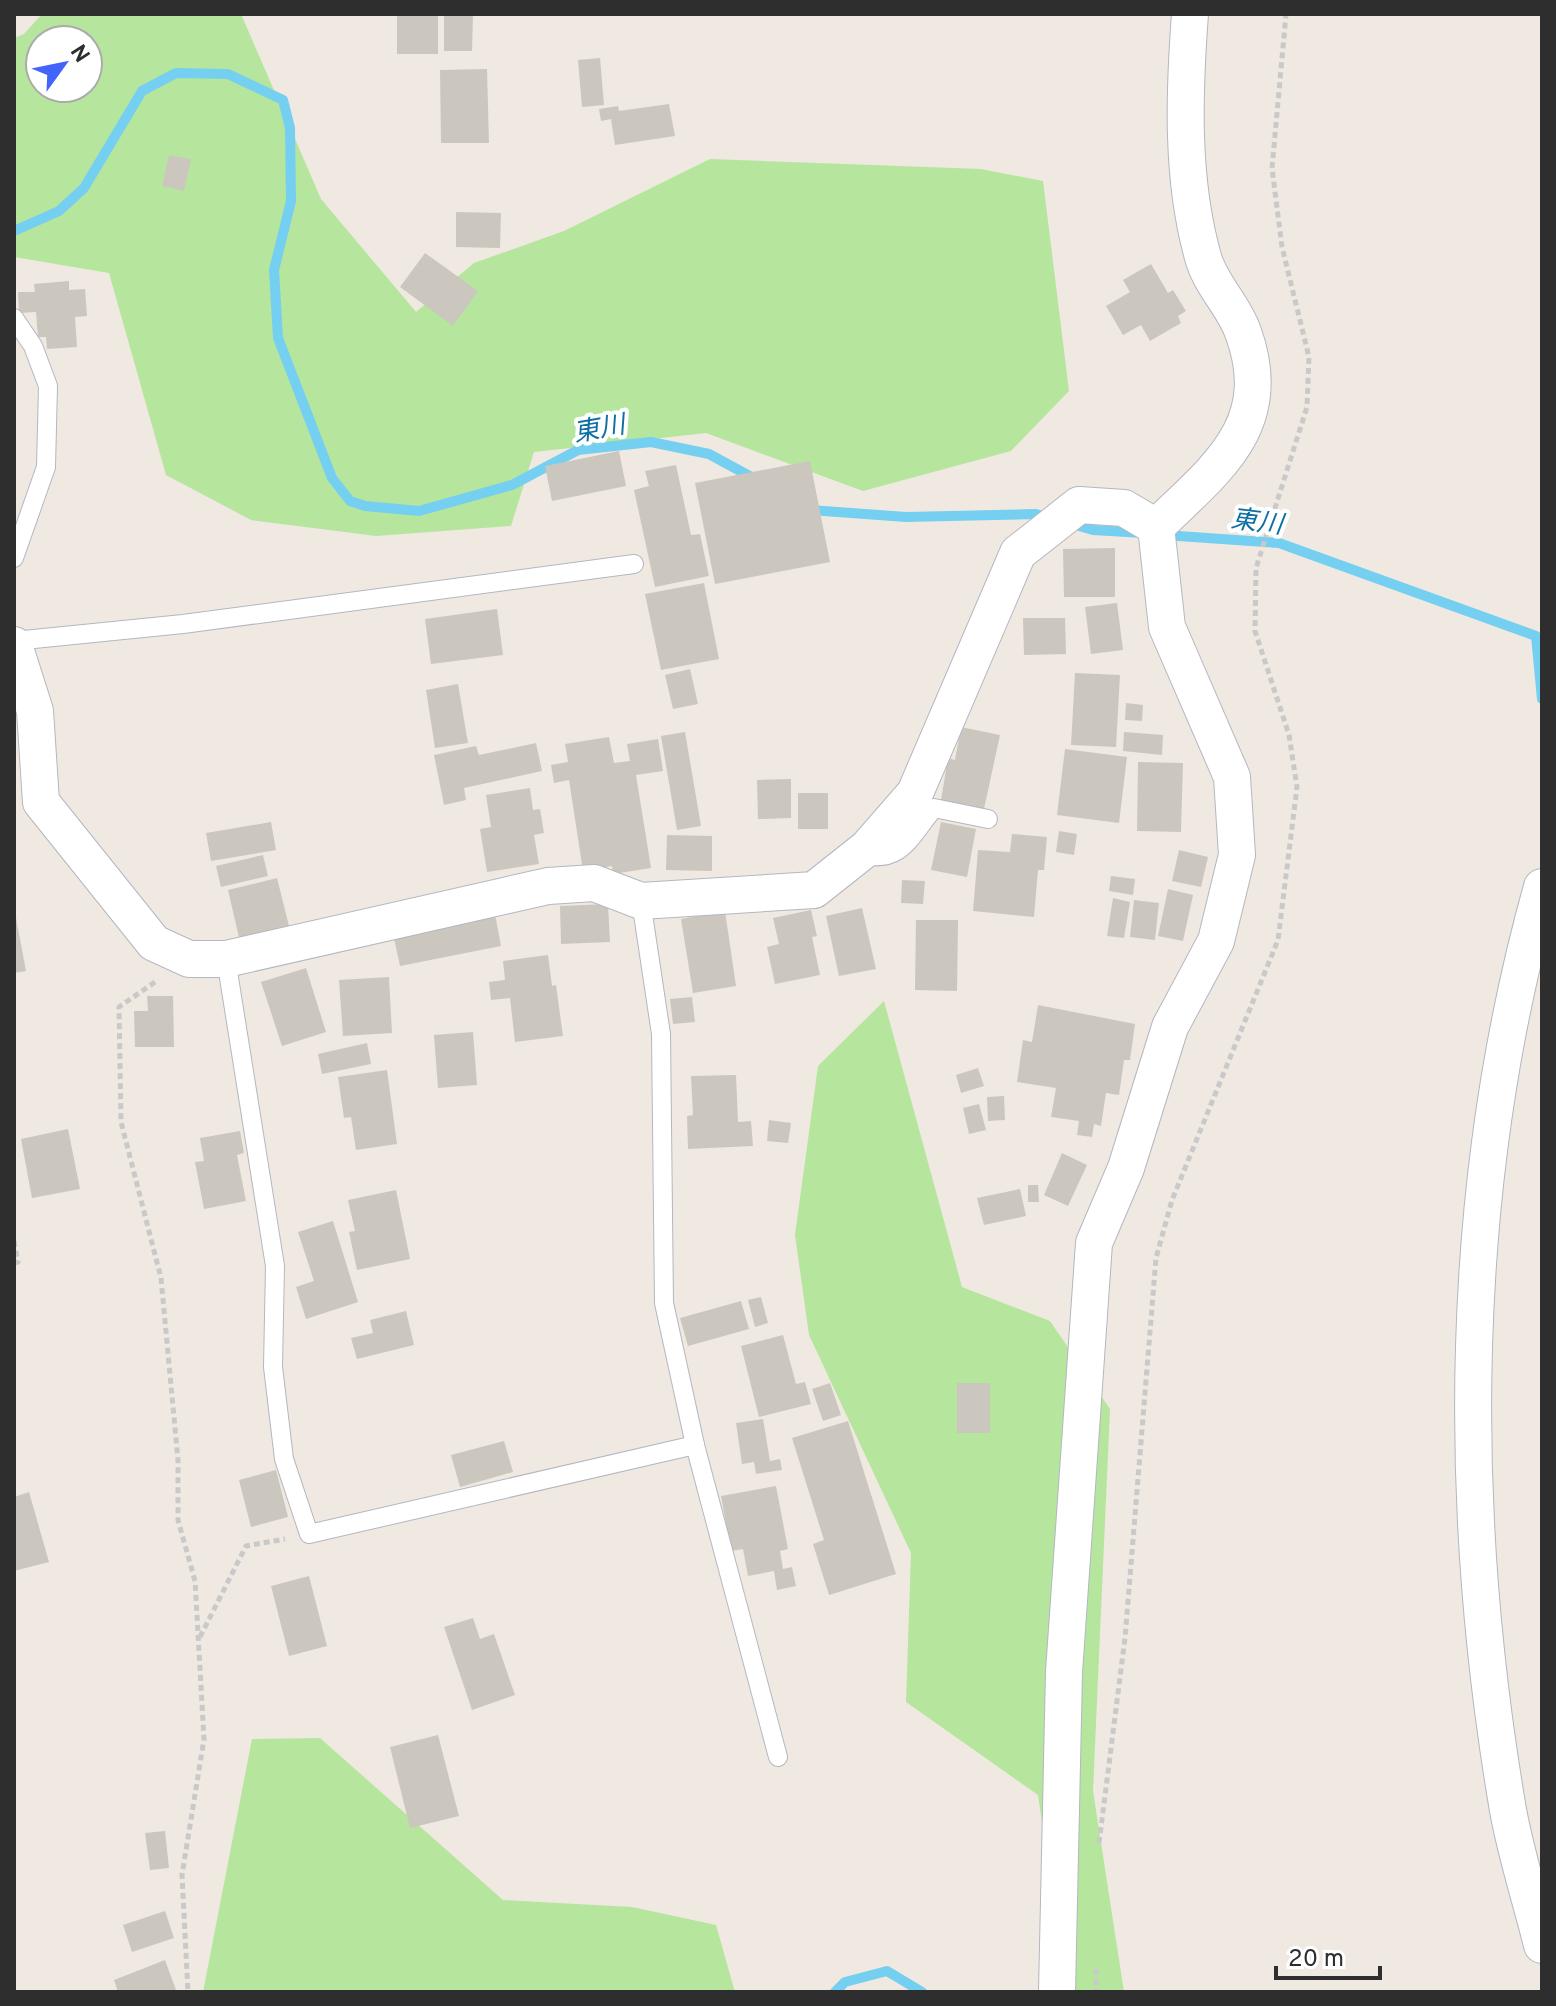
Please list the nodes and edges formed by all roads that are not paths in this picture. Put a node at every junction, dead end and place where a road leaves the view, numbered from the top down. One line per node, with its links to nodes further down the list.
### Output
1 (1190, 14): 3 (street)
2 (14, 318): 4 (lane)
3 (1156, 527): 8 (street); 15 (street)
4 (14, 558)
5 (634, 564): 6 (lane)
6 (14, 643): 11 (street)
7 (988, 819): 8 (lane)
8 (860, 854): 10 (street)
9 (1542, 887): 14 (street)
10 (641, 901): 11 (street); 12 (lane)
11 (226, 959): 12 (lane)
12 (695, 1445): 13 (lane)
13 (778, 1757)
14 (1542, 1945)
15 (1057, 1992)

